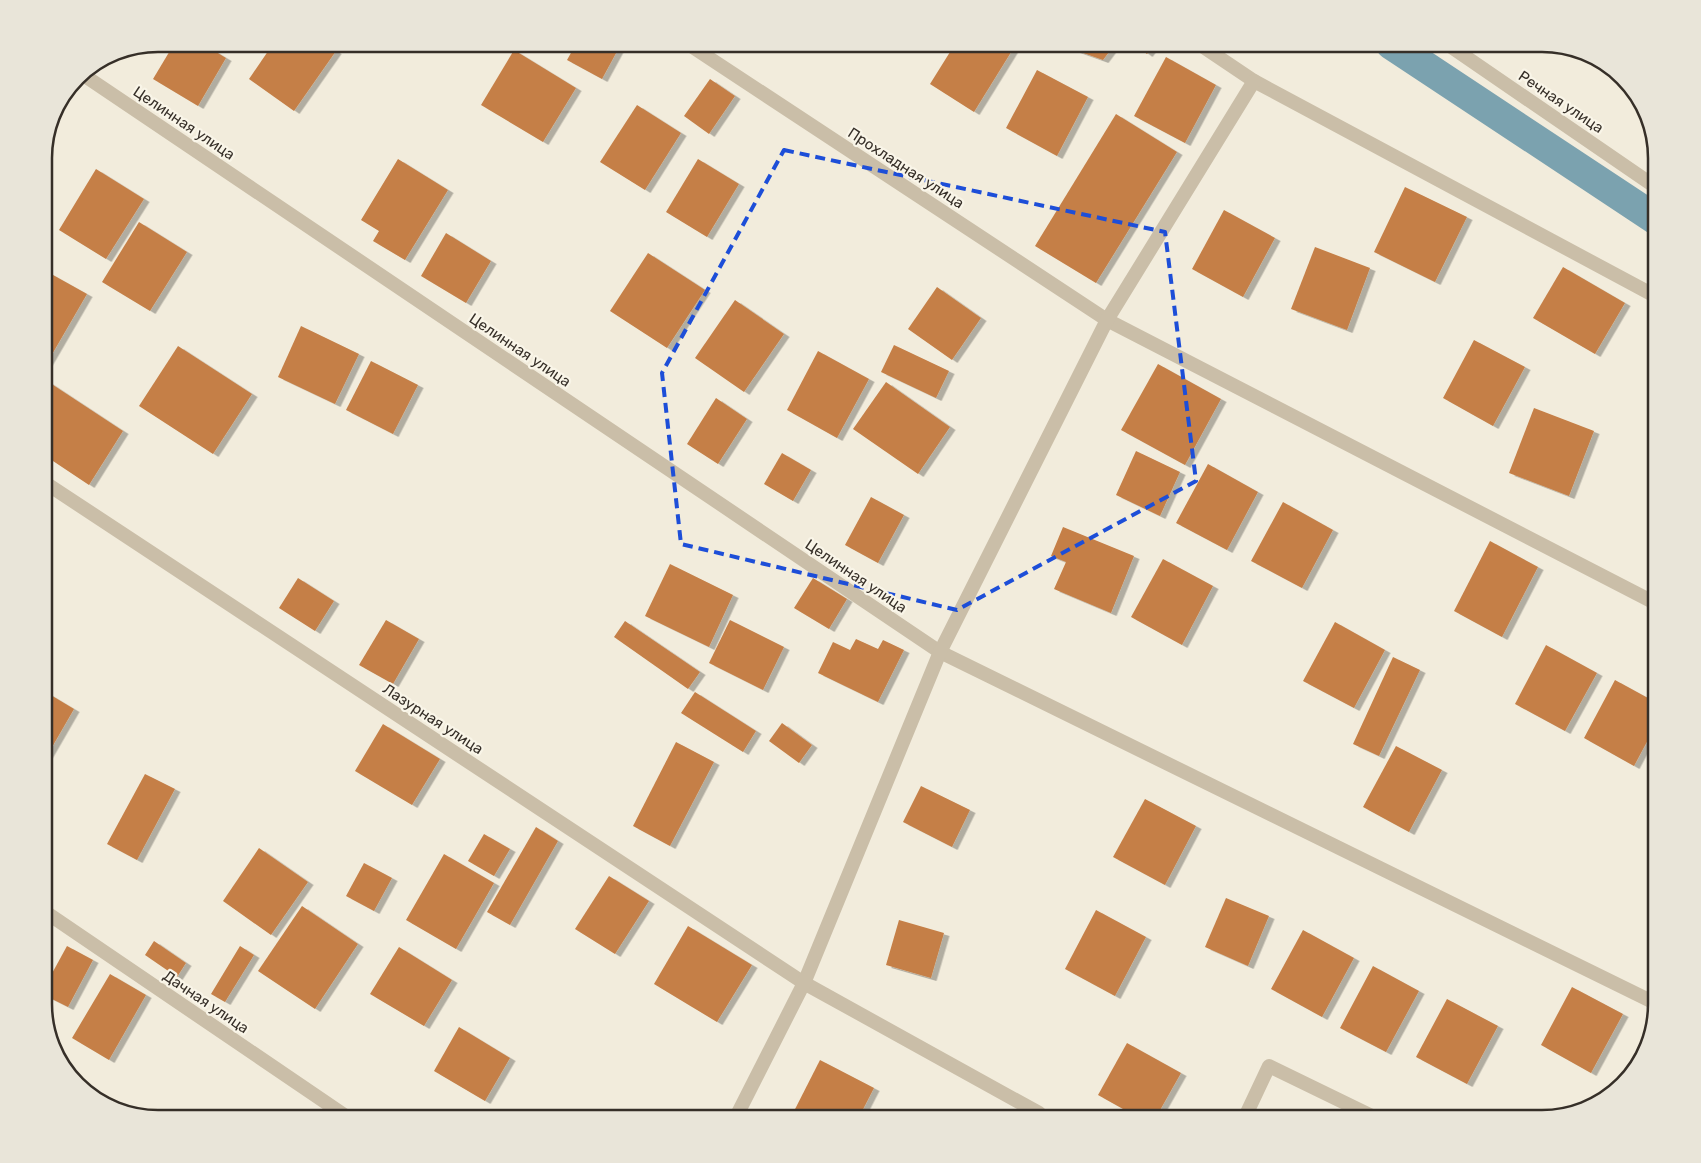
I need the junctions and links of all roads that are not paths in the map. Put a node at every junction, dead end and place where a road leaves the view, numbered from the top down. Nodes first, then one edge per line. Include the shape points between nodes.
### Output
1 (700, 52) edge
2 (1211, 52) edge
3 (1459, 52) edge
4 (89, 79) edge
5 (1254, 81) junction
6 (1648, 182) edge
7 (1648, 292) edge
8 (1106, 320) junction
9 (53, 488) edge
10 (1648, 599) edge
11 (940, 652) junction
12 (53, 917) edge
13 (804, 983) junction
14 (1648, 1000) edge
15 (337, 1110) edge
16 (740, 1110) edge
17 (1034, 1110) edge
18 (1248, 1110) edge
19 (1359, 1110) edge

1 - 8 street, Прохладная улица
2 - 5 street
3 - 6 street, Речная улица
4 - 11 street, Целинная улица
5 - 7 street
5 - 8 street
8 - 10 street, Прохладная улица
8 - 11 street
9 - 13 street, Лазурная улица
11 - 13 street
11 - 14 street, Целинная улица
12 - 15 street, Дачная улица
13 - 16 street
13 - 17 street, Лазурная улица
18 - 19 street via 1269,1066

